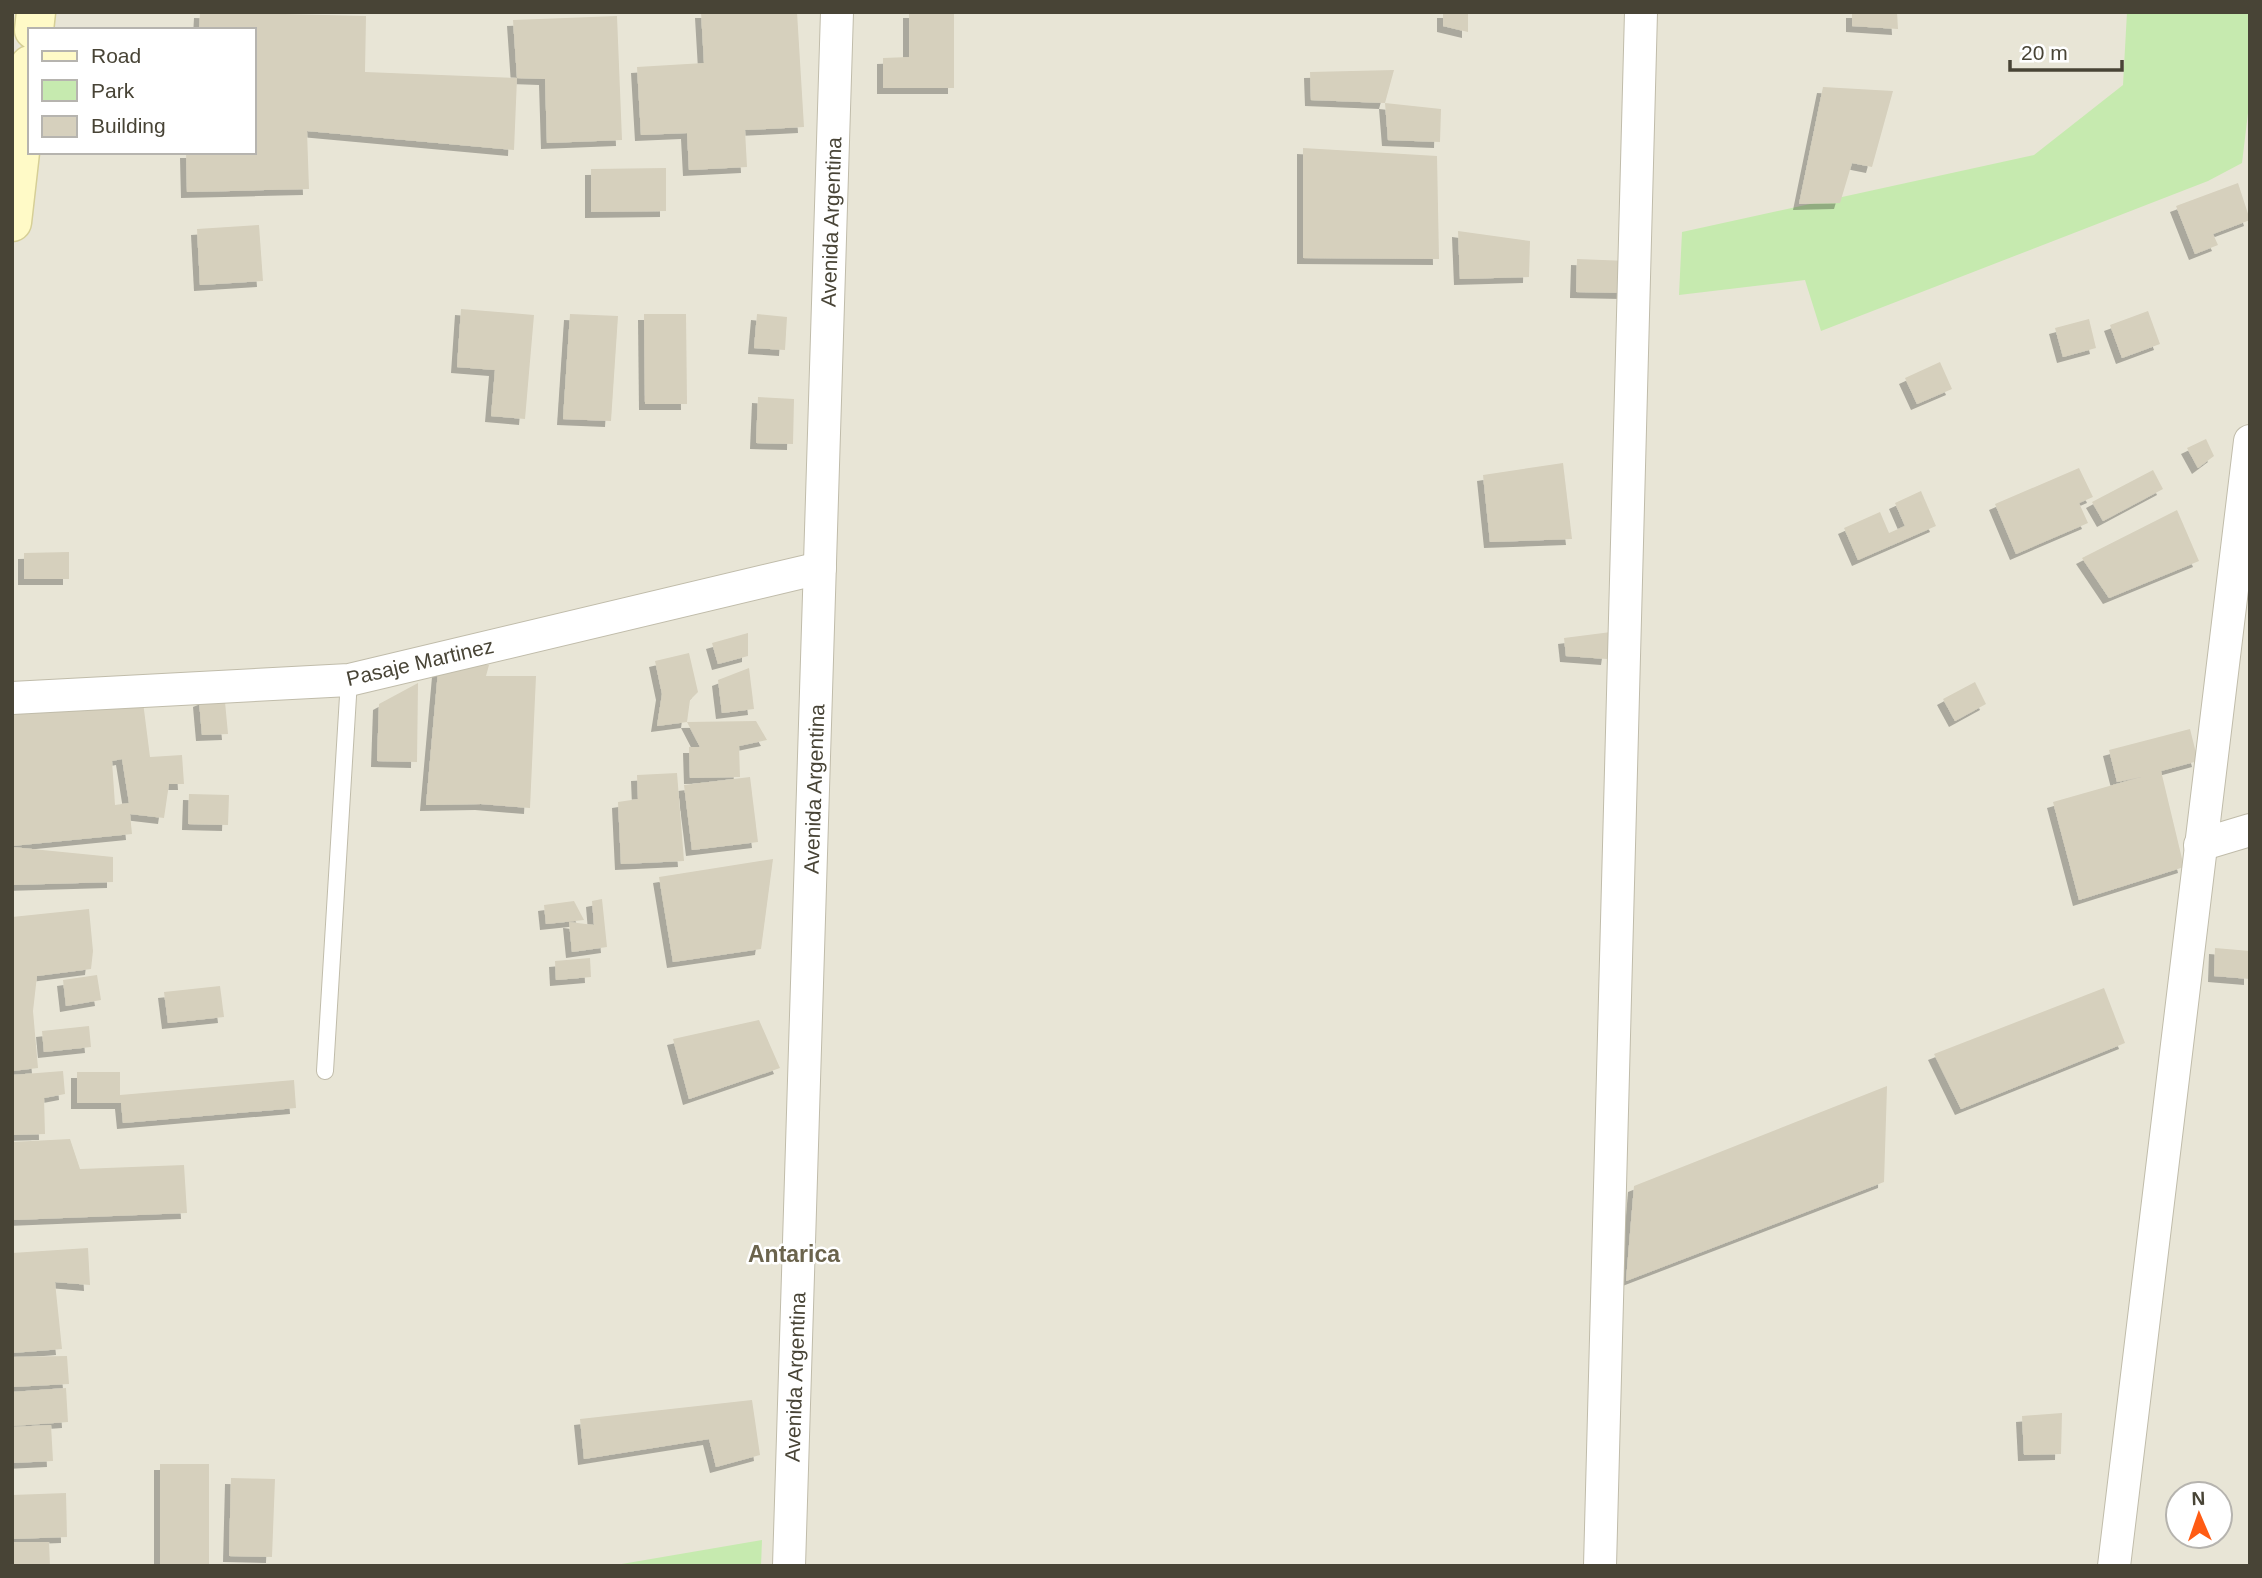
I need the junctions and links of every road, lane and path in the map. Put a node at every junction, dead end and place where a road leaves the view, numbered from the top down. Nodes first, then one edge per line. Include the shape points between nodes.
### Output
1 (837, 12) edge
2 (1641, 12) edge
3 (28, 82) edge
4 (12, 222) edge
5 (2250, 441) edge
6 (820, 568) junction
7 (348, 680) junction
8 (12, 698) edge
9 (2250, 830) edge
10 (2200, 845) junction
11 (325, 1071) dead end
12 (789, 1566) edge
13 (1600, 1566) edge
14 (2114, 1566) edge

1 - 6 street, Avenida Argentina
2 - 13 street
3 - 4 street
5 - 10 street
6 - 7 street, Pasaje Martinez
6 - 12 street, Avenida Argentina
7 - 8 street, Pasaje Martinez
7 - 11 lane
9 - 10 street
10 - 14 street

